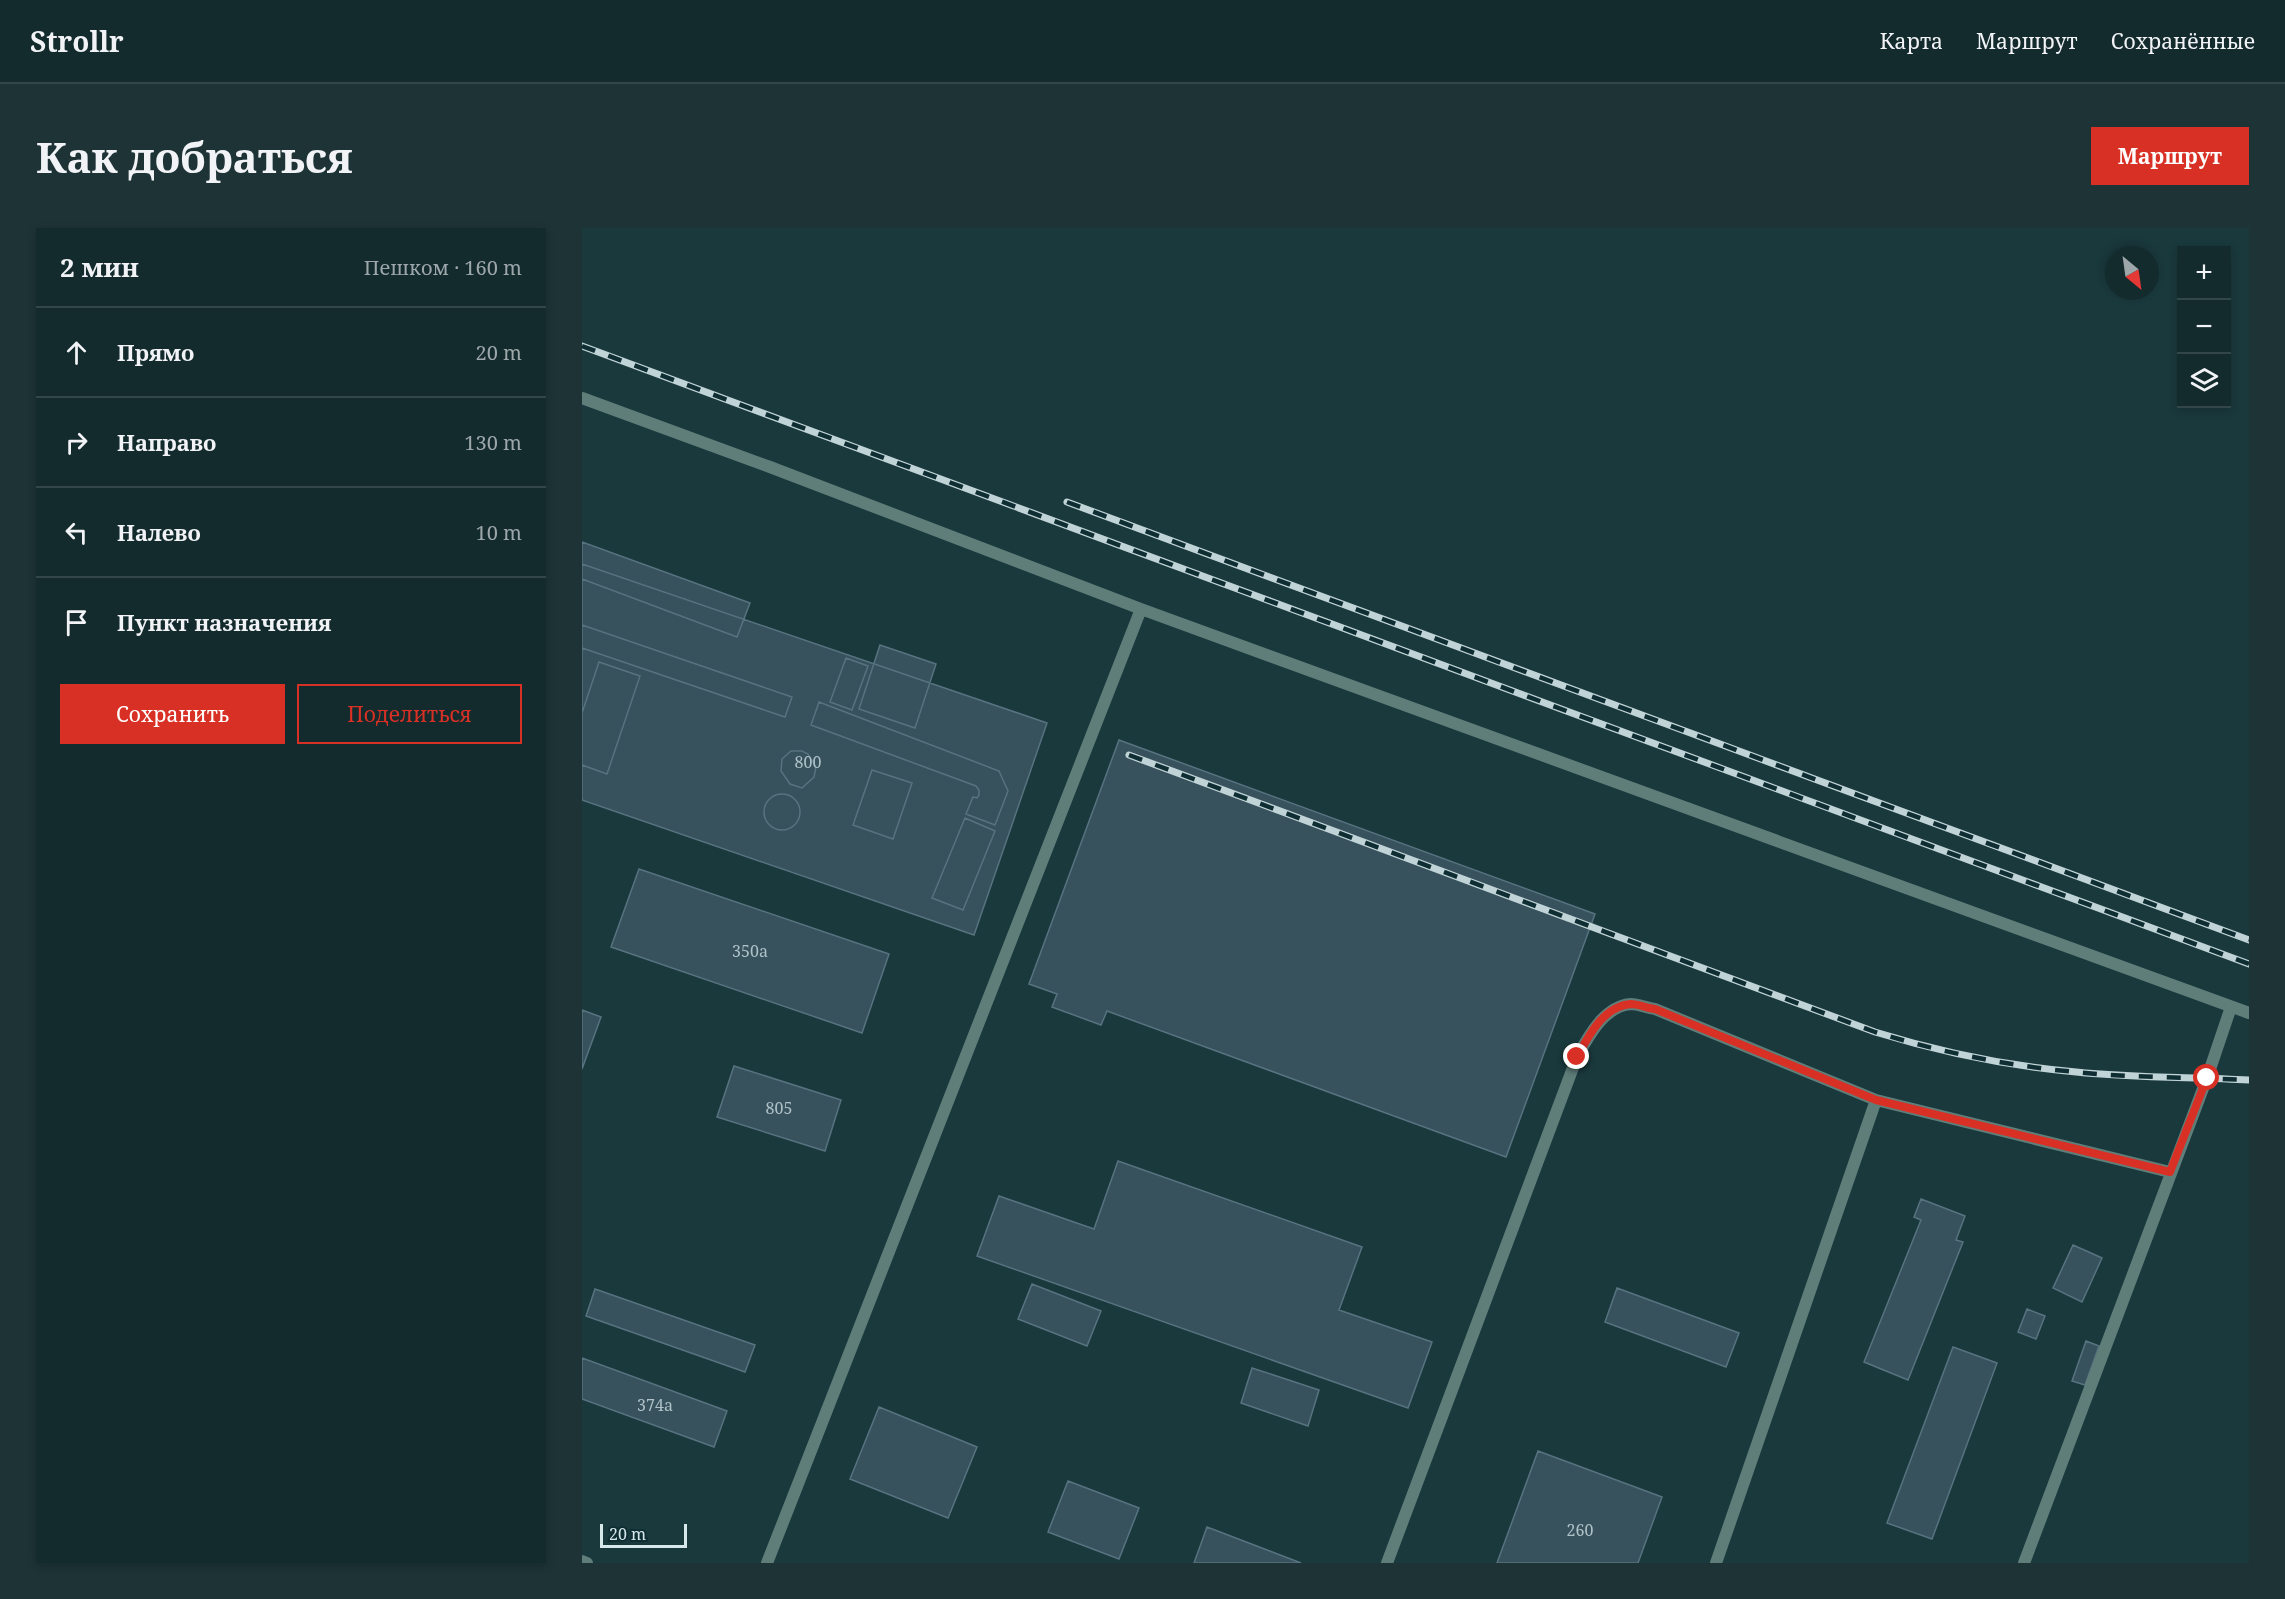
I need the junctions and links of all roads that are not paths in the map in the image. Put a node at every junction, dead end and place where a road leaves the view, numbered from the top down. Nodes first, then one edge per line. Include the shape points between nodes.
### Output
1 (582, 398) edge
2 (1141, 609) junction
3 (2231, 1007) junction
4 (2249, 1013) edge
5 (1876, 1100) junction
6 (2170, 1172) junction
7 (582, 1561) edge
8 (587, 1563) edge
9 (767, 1563) edge
10 (1386, 1563) edge
11 (1716, 1563) edge
12 (2024, 1563) edge

1 - 2 lane
2 - 3 lane
2 - 9 lane
3 - 4 lane
3 - 6 lane
5 - 6 lane
5 - 10 lane via 1655,1009 1630,1004 1611,1011 1591,1031 1577,1057
5 - 11 lane
6 - 12 lane
7 - 8 lane

